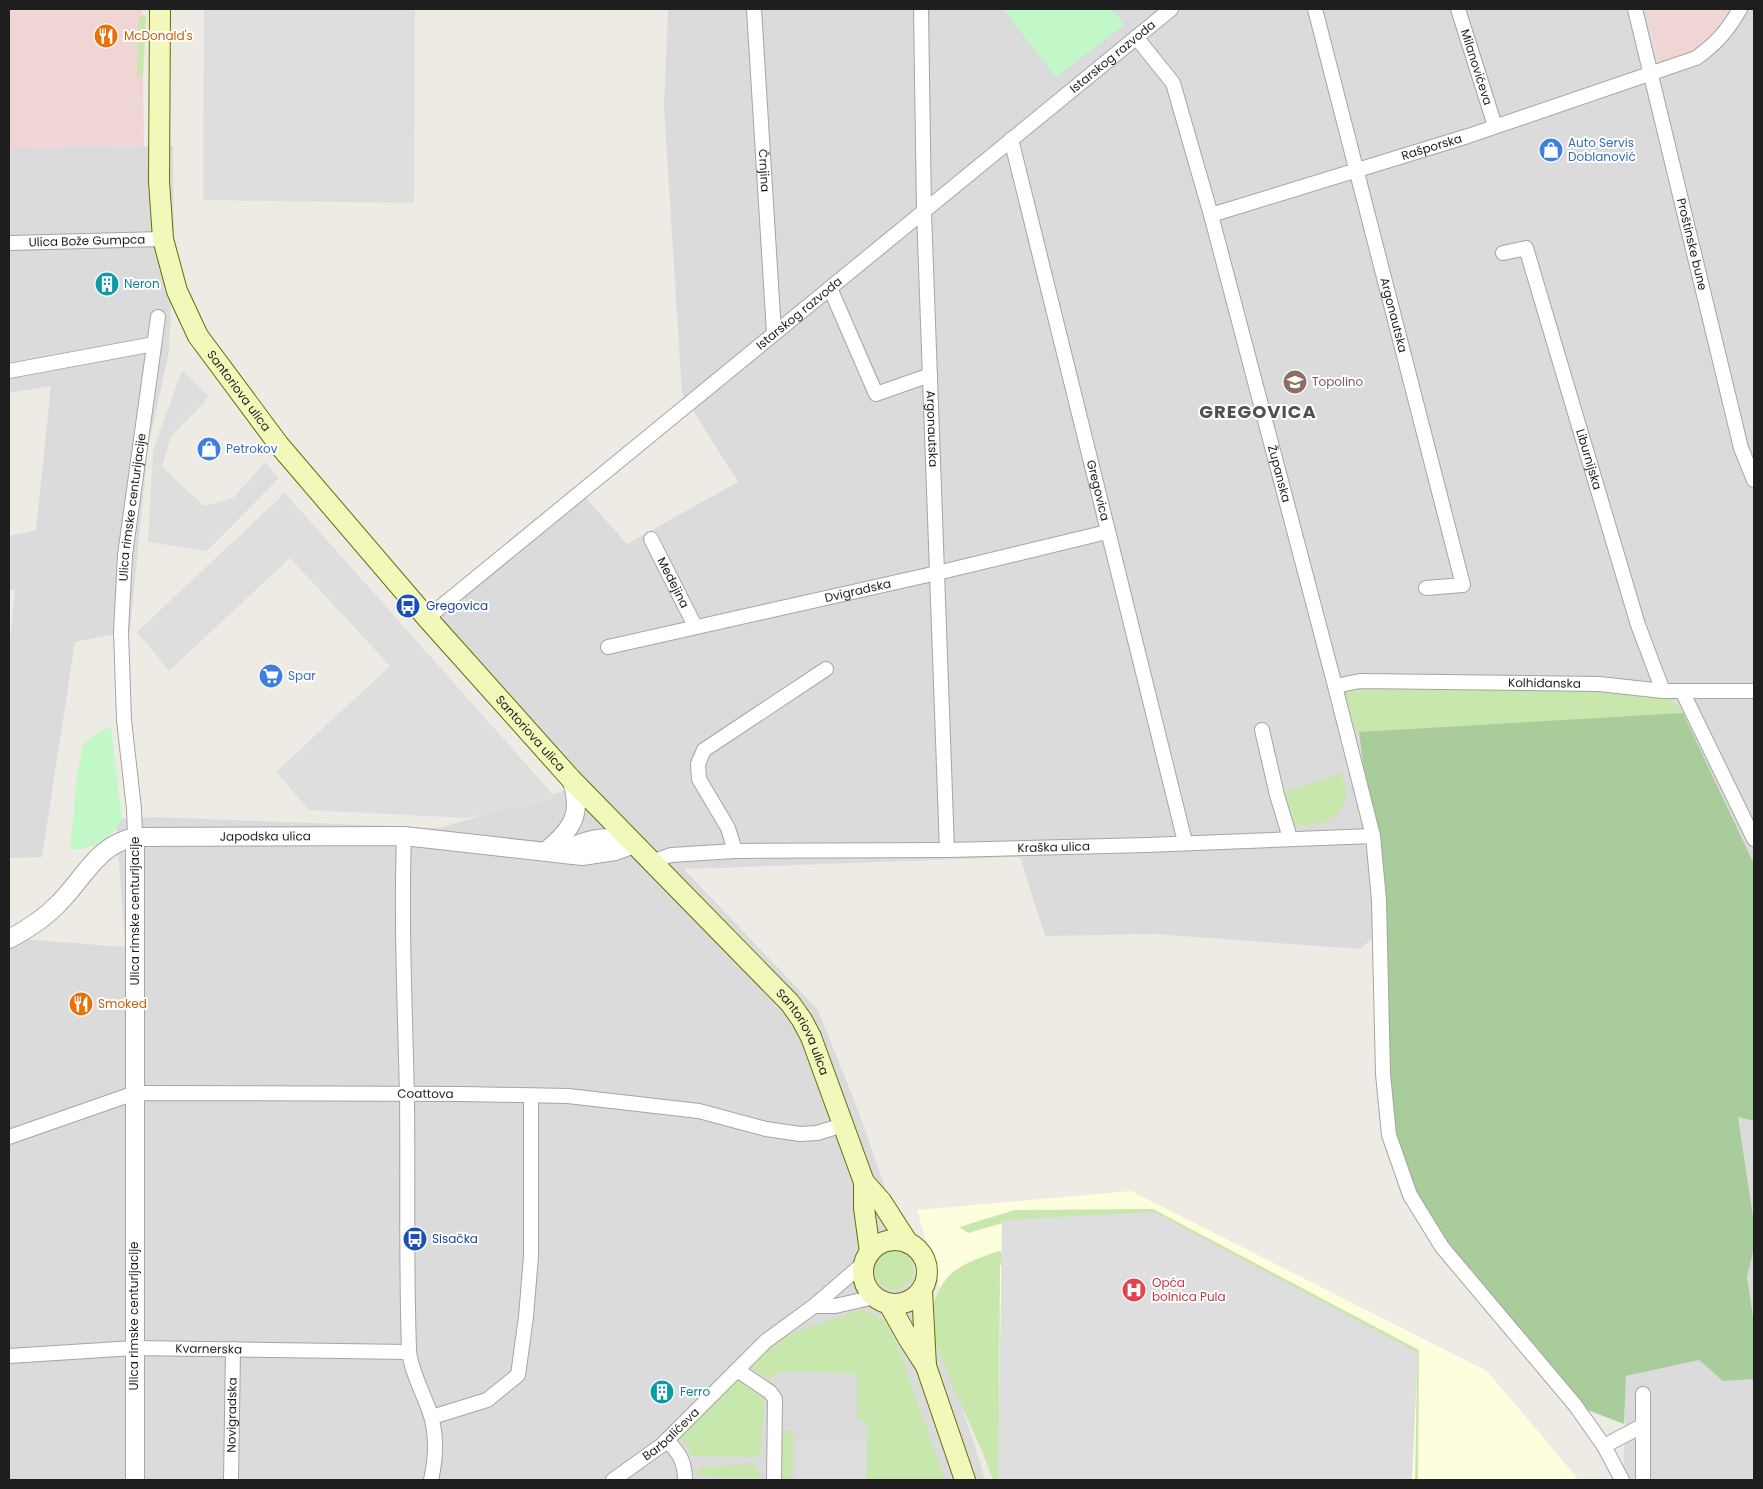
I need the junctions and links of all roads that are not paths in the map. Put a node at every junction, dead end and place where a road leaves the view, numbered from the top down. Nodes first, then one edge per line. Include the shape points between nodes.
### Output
1 (160, 9) edge
2 (754, 9) edge
3 (921, 9) edge
4 (1171, 9) edge
5 (1315, 9) edge
6 (1458, 9) edge
7 (1635, 9) edge
8 (1740, 9) edge
9 (1136, 37) junction
10 (1651, 73) junction
11 (1495, 126) junction
12 (1011, 139) junction
13 (1358, 171) junction
14 (924, 212) junction
15 (1211, 215) junction
16 (163, 239) junction
17 (9, 243) edge
18 (1503, 253) dead end
19 (830, 288) junction
20 (158, 317) dead end
21 (774, 333) junction
22 (154, 344) junction
23 (9, 371) edge
24 (930, 376) junction
25 (1754, 480) edge
26 (1108, 532) junction
27 (651, 539) dead end
28 (937, 573) junction
29 (1426, 588) dead end
30 (427, 618) junction
31 (696, 626) junction
32 (608, 647) dead end
33 (826, 669) dead end
34 (1335, 686) junction
35 (1662, 691) junction
36 (1682, 691) junction
37 (1754, 691) edge
38 (1262, 730) dead end
39 (571, 779) junction
40 (404, 836) junction
41 (1373, 836) junction
42 (136, 837) junction
43 (1290, 838) junction
44 (1754, 840) edge
45 (631, 841) junction
46 (1185, 842) junction
47 (947, 850) junction
48 (735, 851) junction
49 (553, 852) junction
50 (651, 862) junction
51 (9, 939) edge
52 (135, 1093) junction
53 (406, 1094) junction
54 (532, 1096) junction
55 (844, 1125) junction
56 (9, 1137) edge
57 (864, 1182) junction
58 (908, 1243) junction
59 (868, 1257) junction
60 (922, 1290) junction
61 (882, 1300) junction
62 (814, 1306) junction
63 (134, 1348) junction
64 (233, 1349) junction
65 (409, 1352) junction
66 (9, 1356) edge
67 (926, 1366) junction
68 (737, 1370) junction
69 (1643, 1394) dead end
70 (432, 1417) junction
71 (1642, 1426) junction
72 (667, 1440) junction
73 (1604, 1446) junction
74 (135, 1480) edge
75 (231, 1480) edge
76 (431, 1480) edge
77 (613, 1480) edge
78 (685, 1480) edge
79 (774, 1480) edge
80 (966, 1480) edge
81 (1622, 1480) edge
82 (1643, 1480) edge

1 - 16 main road via 159,181
2 - 21 street, Črnjina
3 - 14 street, Argonautska
4 - 9 street, Istarskog razvoda
5 - 13 street, Argonautska
6 - 11 street, Milanovićeva
7 - 10 street, Proštinske bune
8 - 10 street, Rašporska via 1715,44 1696,58
9 - 12 street, Istarskog razvoda
9 - 15 street, Županska via 1173,83
10 - 11 street, Rašporska
10 - 25 street, Proštinske bune via 1741,448
11 - 13 street, Rašporska
12 - 14 street, Istarskog razvoda
12 - 26 street, Gregovica
13 - 15 street, Rašporska
13 - 29 street, Argonautska via 1463,585
14 - 19 street, Istarskog razvoda
14 - 24 street, Argonautska
15 - 34 street, Županska
16 - 17 street, Ulica Bože Gumpca
16 - 30 main road, Santoriova ulica via 177,290 198,336 279,445
18 - 35 street, Liburnijska via 1526,248 1633,608
19 - 21 street, Istarskog razvoda
19 - 24 street via 876,394
20 - 22 street, Ulica rimske centurijacije
21 - 30 street, Istarskog razvoda
22 - 23 street
22 - 42 street, Ulica rimske centurijacije via 125,555 122,625 124,720
24 - 28 street, Argonautska
26 - 28 street, Dvigradska
26 - 46 street, Gregovica
27 - 31 street, Medejina
28 - 31 street, Dvigradska
28 - 47 street, Argonautska
30 - 39 main road, Santoriova ulica
31 - 32 street, Dvigradska
33 - 48 street via 704,750 698,764 699,779 728,828
34 - 35 street, Kolhiđanska via 1360,681 1599,684
34 - 41 street, Županska
35 - 36 street, Kolhiđanska
36 - 37 street, Kolhiđanska
36 - 44 street
38 - 43 street
39 - 45 main road, Santoriova ulica
39 - 49 street via 576,792 575,817
40 - 42 street, Japodska ulica
40 - 49 street, Japodska ulica
40 - 53 street
41 - 43 street, Kraška ulica
41 - 73 street, Županska via 1379,900 1383,1074 1389,1135 1410,1195 1442,1247 1575,1405
42 - 51 street, Japodska ulica via 110,846 58,904
42 - 52 street, Ulica rimske centurijacije
43 - 46 street, Kraška ulica
45 - 49 street via 607,837 591,839
45 - 50 main road, Santoriova ulica
46 - 47 street, Kraška ulica
47 - 48 street, Kraška ulica
48 - 50 street, Kraška ulica via 671,855
50 - 55 main road, Santoriova ulica via 790,1003 811,1037
52 - 53 street, Coattova
52 - 56 street, Coattova
52 - 63 street, Ulica rimske centurijacije
53 - 54 street, Coattova
53 - 65 street
54 - 55 street, Coattova via 568,1096 699,1112 800,1134
54 - 70 street via 530,1256 518,1375 487,1400
55 - 57 main road, Santoriova ulica
57 - 58 main road, Santoriova ulica via 881,1201
57 - 59 main road, Santoriova ulica
58 - 59 main road via 888,1241 878,1245
58 - 60 main road via 922,1254 926,1264 927,1275
59 - 61 main road via 863,1272 865,1281 868,1290
59 - 62 street, Barbalićeva
60 - 61 main road via 908,1302 898,1304
60 - 67 main road
61 - 62 street
61 - 67 main road
62 - 68 street, Barbalićeva via 766,1341
63 - 64 street, Kvarnerska
63 - 66 street, Kvarnerska
63 - 74 street, Ulica rimske centurijacije
64 - 65 street, Kvarnerska
64 - 75 street, Novigradska
65 - 70 street
67 - 80 main road
68 - 72 street, Barbalićeva
68 - 79 street via 776,1399
69 - 71 street
70 - 76 street via 435,1429
71 - 73 street
71 - 82 street
72 - 77 street, Barbalićeva
72 - 78 street via 679,1452
73 - 81 street, Županska

